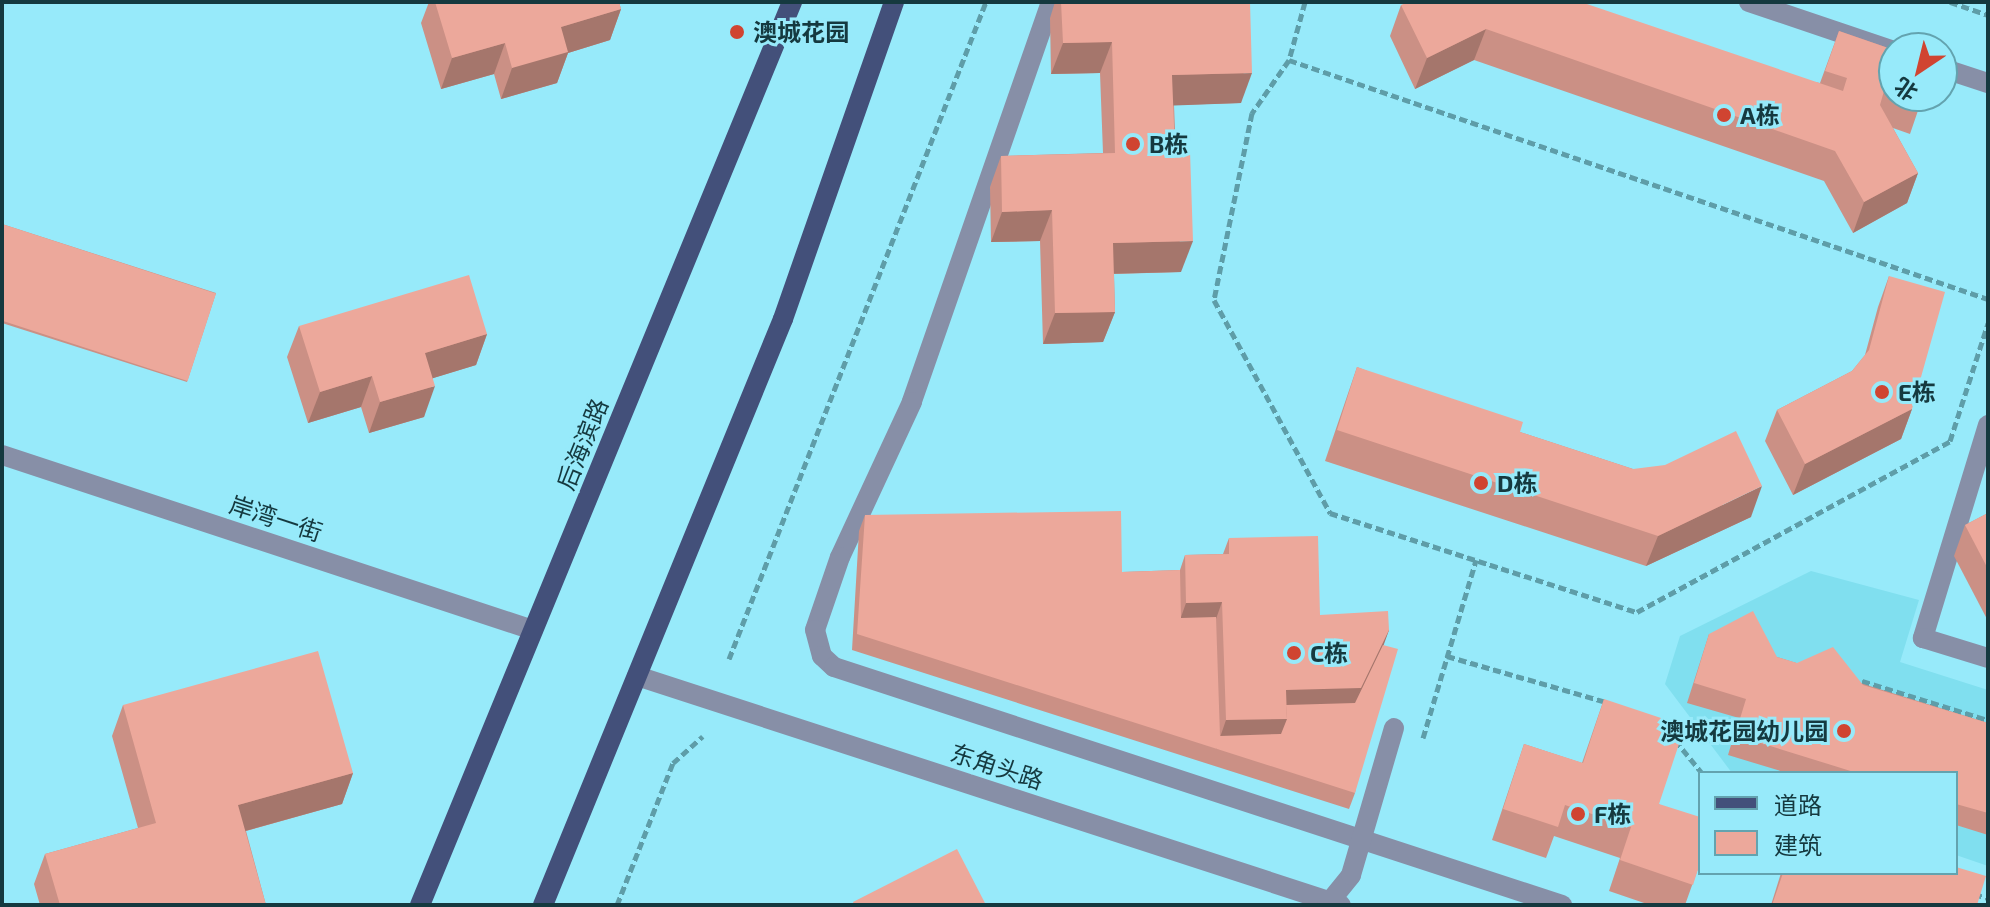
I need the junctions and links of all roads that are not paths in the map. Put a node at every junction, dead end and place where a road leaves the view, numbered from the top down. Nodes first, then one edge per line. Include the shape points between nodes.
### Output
1 (792, 2) edge
2 (1051, 2) edge
3 (1749, 2) edge
4 (892, 3) edge
5 (1878, 46) edge
6 (1958, 73) edge
7 (1988, 83) edge
8 (1988, 425) edge
9 (2, 455) edge
10 (533, 630) junction
11 (1988, 658) edge
12 (637, 676) junction
13 (1394, 728) dead end
14 (1361, 842) junction
15 (1332, 904) edge
16 (420, 905) edge
17 (543, 905) edge
18 (1562, 905) edge

1 - 10 main road, 后海滨路
2 - 14 street via 912,402 849,535 815,630 816,644 834,667
3 - 5 street
4 - 12 main road via 783,319
6 - 7 street
8 - 11 street via 1923,638
9 - 10 street, 岸湾一街
10 - 16 main road, 后海滨路
12 - 15 street, 东角头路
12 - 17 main road
13 - 14 street
14 - 15 street via 1351,875
14 - 18 street

